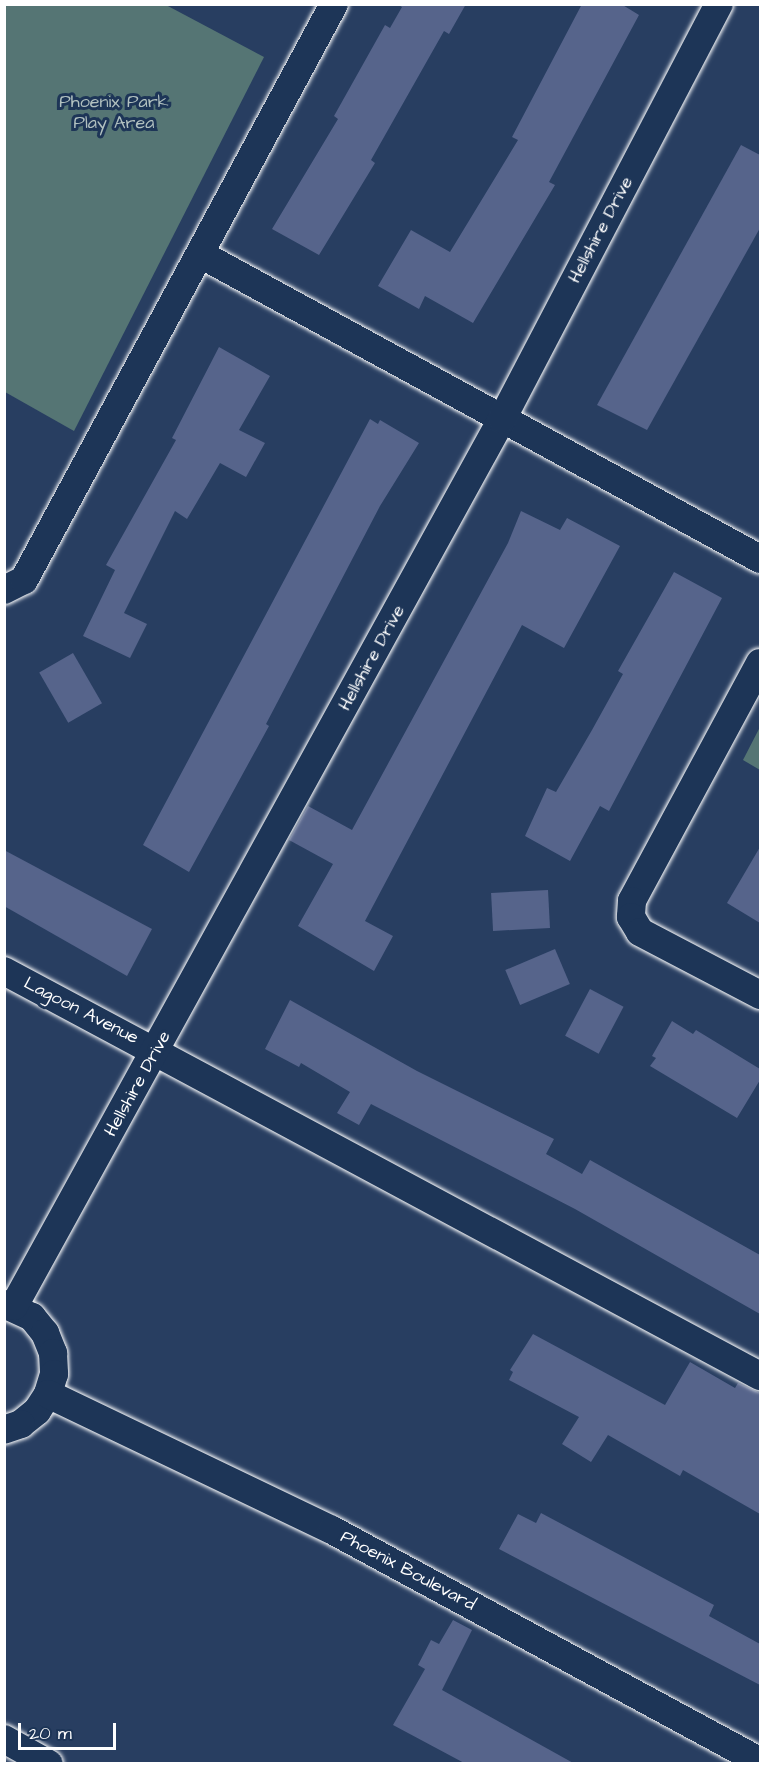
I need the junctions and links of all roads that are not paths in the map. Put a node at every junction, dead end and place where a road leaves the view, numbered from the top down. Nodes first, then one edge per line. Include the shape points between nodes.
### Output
1 (334, 4) edge
2 (719, 4) edge
3 (200, 254) junction
4 (502, 419) junction
5 (760, 559) edge
6 (4, 590) edge
7 (760, 663) edge
8 (4, 972) edge
9 (760, 995) edge
10 (157, 1051) junction
11 (9, 1305) edge
12 (760, 1376) edge
13 (48, 1394) junction
14 (4, 1430) edge
15 (4, 1739) edge
16 (760, 1761) edge
17 (49, 1764) edge

1 - 3 street
2 - 4 street, Hellshire Drive
3 - 4 street
3 - 6 street via 24,580
4 - 5 street
4 - 10 street, Hellshire Drive
7 - 9 street via 632,901 631,917 640,932
8 - 10 street, Lagoon Avenue
10 - 11 street, Hellshire Drive
10 - 12 street, Lagoon Avenue
11 - 13 street via 32,1317 45,1334 53,1353 54,1374
13 - 14 street via 21,1424
13 - 16 street, Phoenix Boulevard via 332,1530
15 - 17 street

